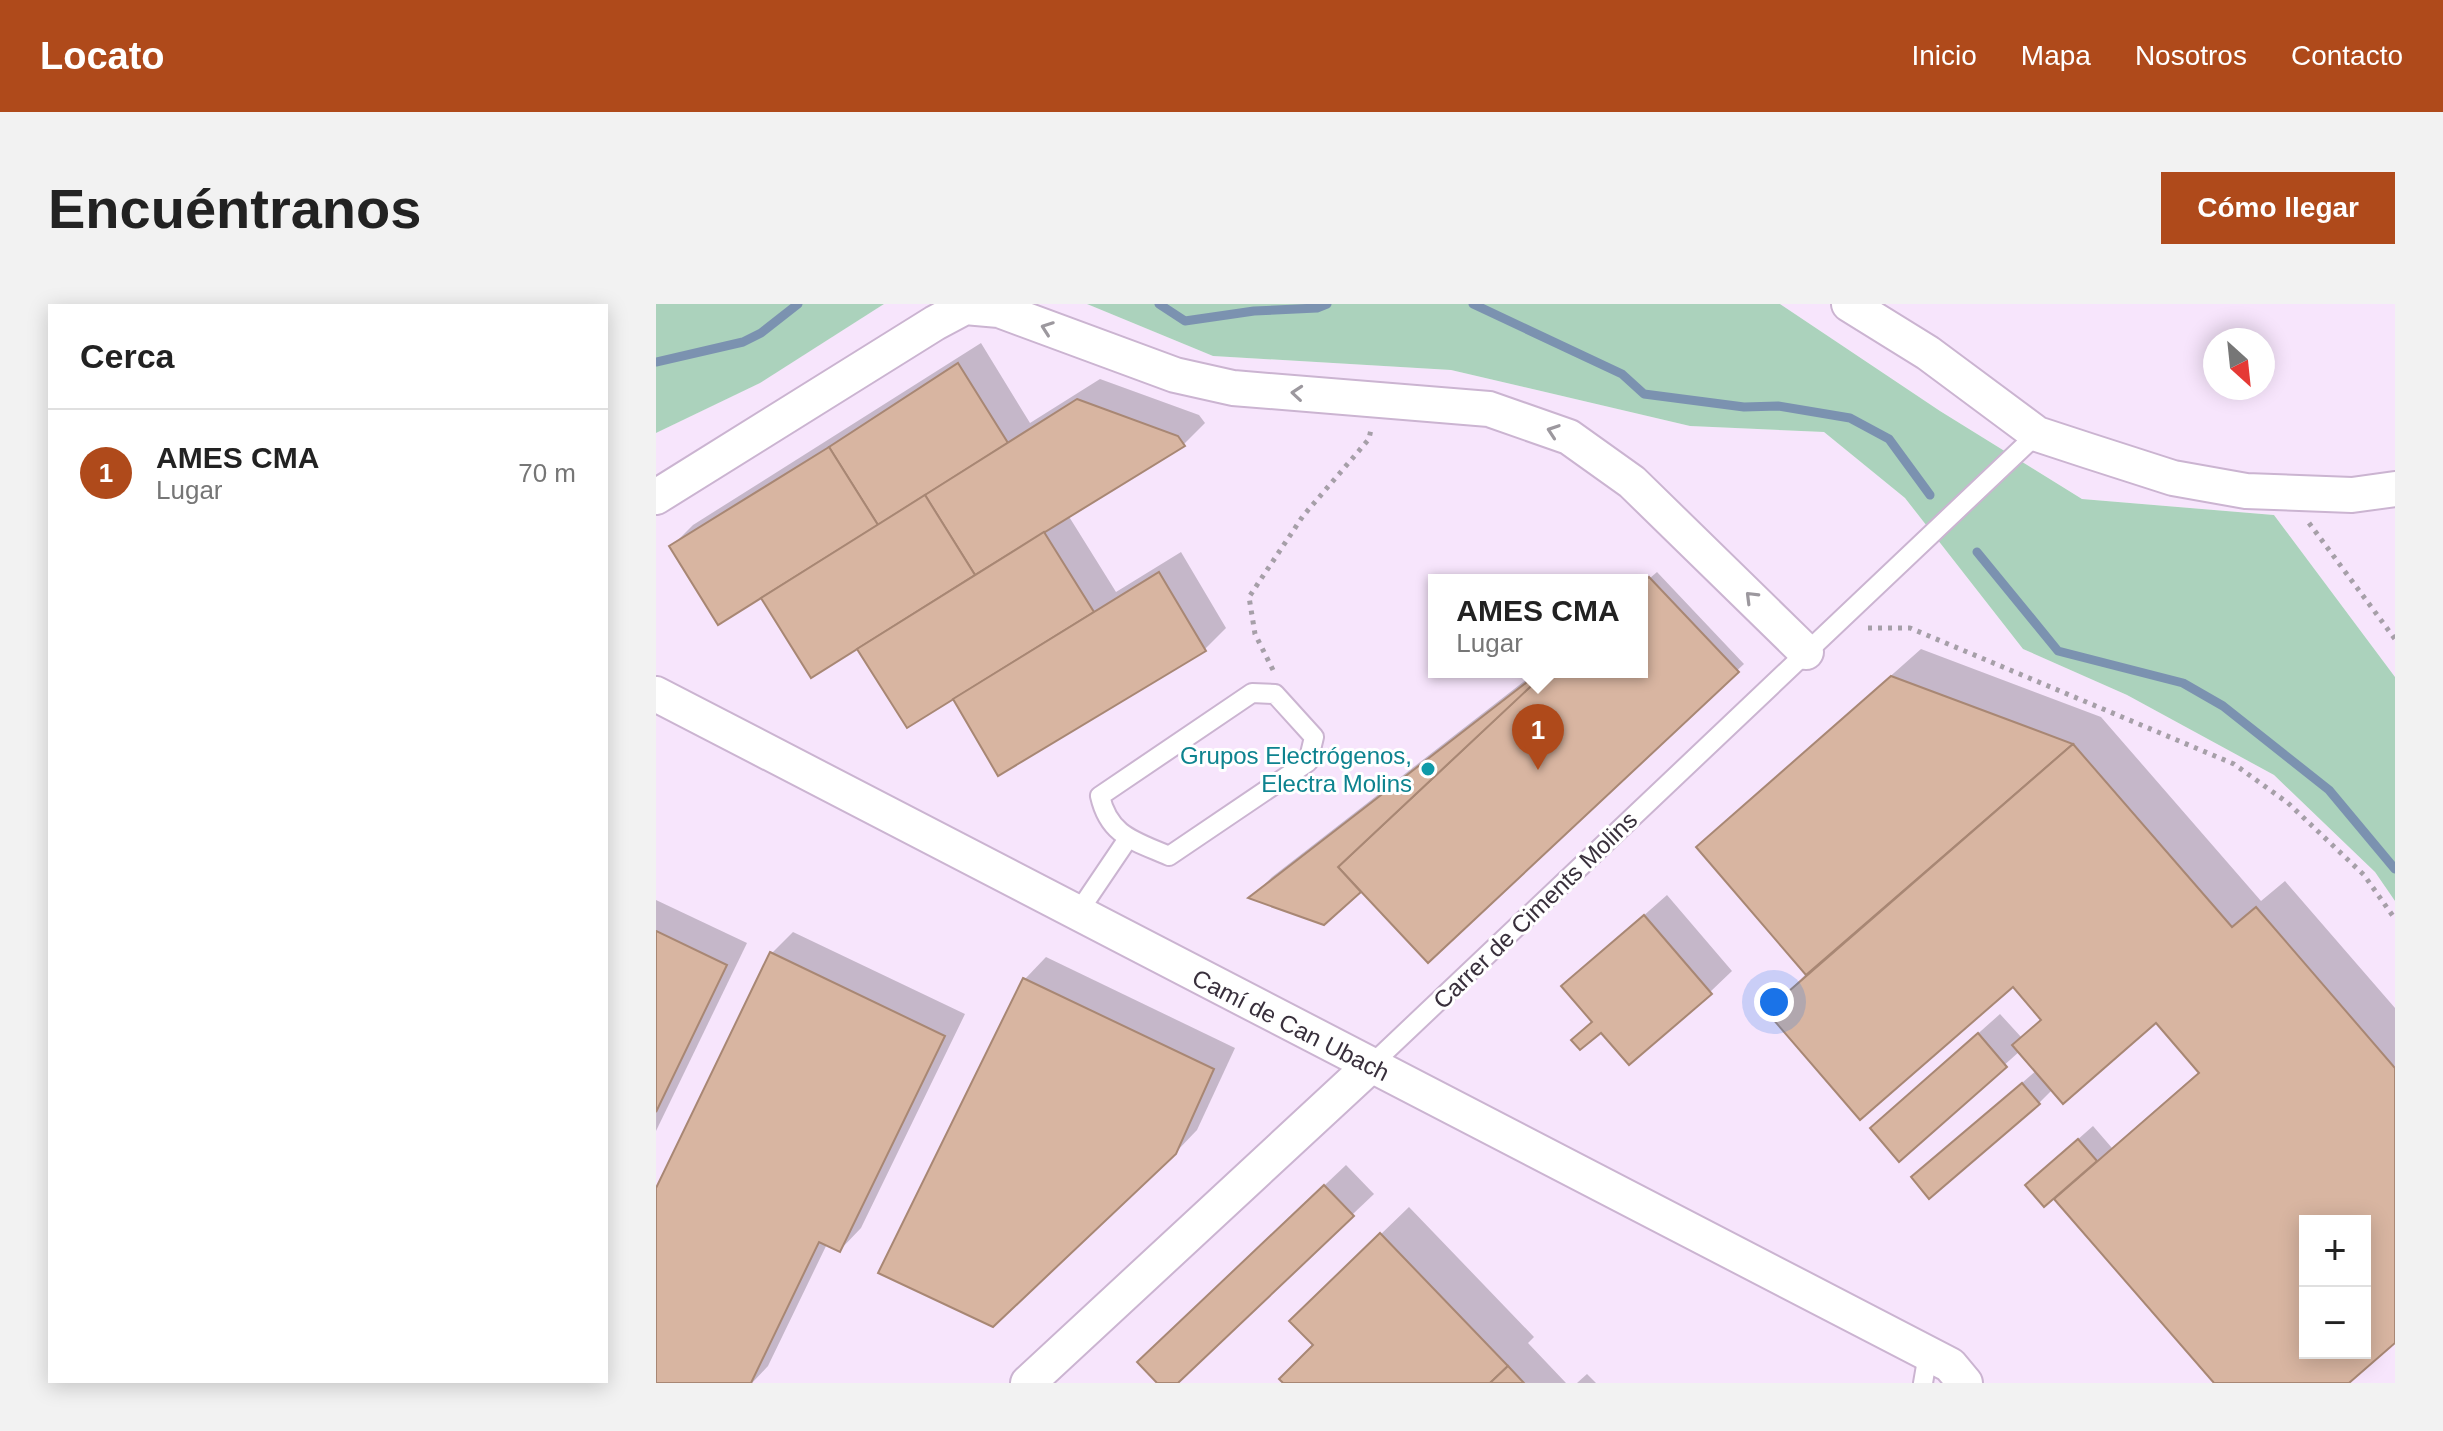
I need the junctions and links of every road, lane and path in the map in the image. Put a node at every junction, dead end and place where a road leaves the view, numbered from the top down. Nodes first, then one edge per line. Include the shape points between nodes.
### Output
1 (1849, 304) edge
2 (1377, 400) junction
3 (2037, 434) junction
4 (2395, 489) edge
5 (2286, 494) junction
6 (656, 497) edge
7 (1831, 629) junction
8 (2395, 639) edge
9 (1806, 652) junction
10 (656, 694) edge
11 (1275, 694) junction
12 (1127, 840) junction
13 (1077, 914) junction
14 (2395, 919) edge
15 (1370, 1066) junction
16 (1925, 1368) edge
17 (1028, 1383) edge
18 (1965, 1383) edge

1 - 3 street via 1928,353
2 -> 6 street via 1233,388 1175,375 999,310 965,307
9 -> 2 street via 1632,482 1569,437 1489,409
2 - 11 path via 1369,439 1303,516 1249,597 1255,634 1275,674
3 - 5 street via 2173,478
3 - 7 lane, Carrer de Ciments Molins
4 - 5 street via 2352,495
5 - 8 path
7 - 9 lane, Carrer de Ciments Molins
7 - 14 path via 1910,628 2234,764 2288,803 2364,875
9 - 15 lane, Carrer de Ciments Molins
10 - 13 street, Camí de Can Ubach
11 - 12 lane via 1252,693 1100,796 1104,813
11 - 12 lane via 1314,737 1308,762 1169,856
12 - 13 lane
13 - 15 street, Camí de Can Ubach
15 - 16 street, Camí de Can Ubach
15 - 17 street, Carrer de Ciments Molins
16 - 18 street, Camí de Can Ubach via 1950,1365

